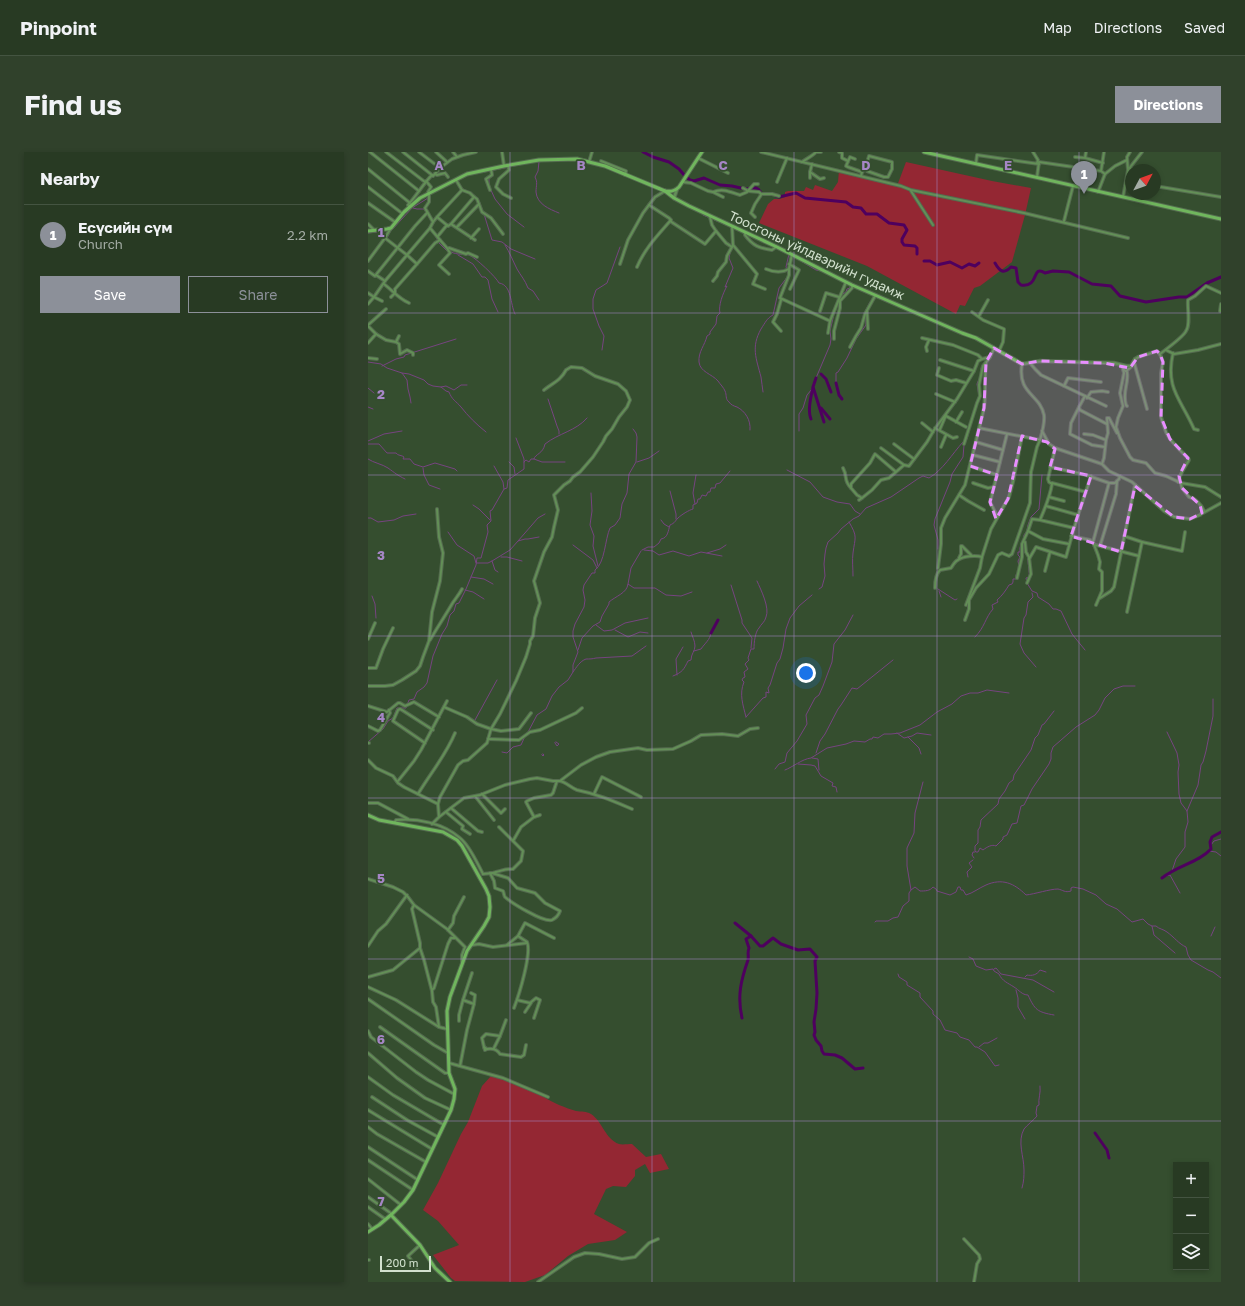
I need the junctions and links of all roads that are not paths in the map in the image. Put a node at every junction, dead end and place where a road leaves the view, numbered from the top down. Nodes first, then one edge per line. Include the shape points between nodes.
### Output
1 (370, 152) edge
2 (386, 152) edge
3 (403, 152) edge
4 (419, 152) edge
5 (436, 152) edge
6 (453, 152) edge
7 (476, 152) edge
8 (502, 152) edge
9 (592, 152) edge
10 (702, 152) edge
11 (760, 152) edge
12 (821, 152) edge
13 (839, 152) edge
14 (924, 152) edge
15 (1033, 152) edge
16 (1086, 152) edge
17 (1104, 152) edge
18 (1130, 152) edge
19 (1142, 152) edge
20 (978, 153) edge
21 (457, 156) junction
22 (1075, 157) dead end
23 (698, 158) junction
24 (787, 158) junction
25 (1084, 158) junction
26 (855, 159) dead end
27 (1127, 160) junction
28 (601, 161) dead end
29 (848, 161) junction
30 (447, 162) junction
31 (589, 162) junction
32 (802, 162) junction
33 (1103, 162) junction
34 (812, 164) junction
35 (975, 164) junction
36 (1038, 164) junction
37 (1128, 164) edge
38 (1133, 164) edge
39 (504, 166) junction
40 (508, 167) junction
41 (440, 168) junction
42 (368, 169) edge
43 (865, 169) junction
44 (491, 170) junction
45 (1101, 171) junction
46 (810, 172) junction
47 (862, 172) junction
48 (728, 173) dead end
49 (435, 174) junction
50 (1105, 174) junction
51 (432, 175) junction
52 (625, 175) junction
53 (861, 176) junction
54 (448, 177) dead end
55 (810, 178) dead end
56 (824, 178) dead end
57 (1036, 178) junction
58 (455, 179) junction
59 (684, 181) junction
60 (425, 182) junction
61 (777, 182) dead end
62 (1125, 183) edge
63 (758, 184) dead end
64 (1073, 186) junction
65 (1124, 186) joint
66 (368, 187) edge
67 (1161, 187) edge
68 (743, 188) dead end
69 (677, 189) junction
70 (749, 189) junction
71 (419, 190) junction
72 (462, 190) junction
73 (490, 190) dead end
74 (910, 190) junction
75 (665, 191) junction
76 (713, 192) junction
77 (1098, 192) junction
78 (428, 193) junction
79 (761, 194) junction
80 (473, 195) junction
81 (779, 196) dead end
82 (722, 197) dead end
83 (1123, 197) junction
84 (1221, 197) edge
85 (511, 198) dead end
86 (674, 198) junction
87 (368, 203) edge
88 (410, 203) junction
89 (479, 204) junction
90 (649, 205) junction
91 (410, 207) junction
92 (427, 213) junction
93 (403, 214) junction
94 (709, 216) junction
95 (437, 217) junction
96 (755, 217) dead end
97 (1221, 219) edge
98 (670, 221) junction
99 (433, 222) junction
100 (1064, 222) junction
101 (396, 223) junction
102 (368, 224) edge
103 (451, 224) junction
104 (447, 225) junction
105 (732, 225) junction
106 (933, 225) dead end
107 (457, 227) junction
108 (391, 228) junction
109 (430, 228) junction
110 (479, 229) dead end
111 (368, 231) edge
112 (375, 231) junction
113 (716, 231) junction
114 (745, 232) junction
115 (503, 234) dead end
116 (438, 237) junction
117 (385, 238) junction
118 (471, 238) junction
119 (1128, 238) dead end
120 (440, 240) junction
121 (475, 240) dead end
122 (733, 246) junction
123 (777, 247) junction
124 (398, 248) junction
125 (448, 248) junction
126 (792, 254) junction
127 (407, 256) junction
128 (477, 257) dead end
129 (368, 261) edge
130 (417, 264) junction
131 (620, 264) dead end
132 (790, 264) junction
133 (637, 267) dead end
134 (766, 269) dead end
135 (789, 269) junction
136 (368, 271) edge
137 (449, 274) dead end
138 (376, 275) junction
139 (713, 281) dead end
140 (846, 282) junction
141 (384, 283) junction
142 (852, 285) junction
143 (765, 289) dead end
144 (790, 289) dead end
145 (394, 291) junction
146 (368, 293) edge
147 (1221, 293) edge
148 (875, 295) junction
149 (374, 297) junction
150 (391, 297) dead end
151 (839, 297) junction
152 (781, 300) junction
153 (988, 300) dead end
154 (382, 301) dead end
155 (409, 303) dead end
156 (368, 304) edge
157 (1221, 304) edge
158 (386, 309) dead end
159 (867, 310) junction
160 (820, 311) dead end
161 (1221, 311) edge
162 (972, 312) dead end
163 (979, 316) junction
164 (830, 320) junction
165 (368, 326) edge
166 (868, 329) dead end
167 (781, 331) dead end
168 (828, 333) dead end
169 (376, 334) junction
170 (399, 336) dead end
171 (922, 338) dead end
172 (834, 339) dead end
173 (928, 340) junction
174 (396, 342) junction
175 (368, 344) edge
176 (1221, 344) edge
177 (850, 347) dead end
178 (994, 348) junction
179 (1166, 350) junction
180 (927, 351) dead end
181 (999, 351) junction
182 (1173, 353) junction
183 (1160, 354) junction
184 (413, 355) dead end
185 (990, 357) junction
186 (368, 358) edge
187 (377, 359) dead end
188 (982, 359) junction
189 (940, 360) dead end
190 (1135, 360) junction
191 (986, 362) junction
192 (1030, 363) junction
193 (1022, 364) junction
194 (1131, 366) junction
195 (939, 368) dead end
196 (1124, 369) junction
197 (974, 371) junction
198 (1101, 382) dead end
199 (966, 384) junction
200 (1064, 386) junction
201 (544, 390) dead end
202 (1108, 392) dead end
203 (936, 394) dead end
204 (1086, 397) junction
205 (955, 402) junction
206 (1106, 406) dead end
207 (1127, 406) dead end
208 (1079, 408) junction
209 (1147, 409) dead end
210 (948, 411) junction
211 (962, 412) dead end
212 (946, 416) junction
213 (956, 422) junction
214 (922, 423) dead end
215 (1107, 424) junction
216 (966, 427) dead end
217 (935, 428) junction
218 (979, 428) junction
219 (940, 429) dead end
220 (1198, 430) dead end
221 (1042, 431) junction
222 (933, 432) junction
223 (1118, 433) junction
224 (1007, 434) junction
225 (1084, 434) dead end
226 (946, 435) junction
227 (1022, 436) junction
228 (957, 437) dead end
229 (1040, 440) junction
230 (1106, 440) junction
231 (976, 442) junction
232 (894, 444) dead end
233 (964, 444) dead end
234 (941, 447) dead end
235 (1105, 447) junction
236 (881, 448) dead end
237 (1055, 448) junction
238 (1003, 450) junction
239 (973, 455) junction
240 (914, 459) junction
241 (1000, 462) junction
242 (1102, 464) junction
243 (904, 465) junction
244 (970, 466) junction
245 (1050, 467) junction
246 (843, 468) dead end
247 (896, 472) junction
248 (997, 475) junction
249 (1091, 476) junction
250 (1120, 476) junction
251 (1117, 481) junction
252 (1048, 482) junction
253 (1179, 482) junction
254 (973, 483) dead end
255 (1109, 483) junction
256 (1135, 485) junction
257 (851, 488) junction
258 (994, 488) junction
259 (1086, 492) junction
260 (959, 495) junction
261 (1049, 497) junction
262 (1221, 497) edge
263 (862, 498) junction
264 (859, 500) dead end
265 (1064, 501) dead end
266 (1221, 503) edge
267 (1046, 506) junction
268 (437, 509) dead end
269 (984, 510) dead end
270 (1202, 513) junction
271 (1078, 515) junction
272 (996, 519) junction
273 (1040, 520) junction
274 (1074, 528) junction
275 (1028, 532) junction
276 (1185, 532) dead end
277 (1071, 536) junction
278 (1124, 536) junction
279 (1025, 539) junction
280 (1142, 542) junction
281 (1093, 543) junction
282 (1069, 544) junction
283 (1100, 546) junction
284 (1050, 552) junction
285 (1121, 552) junction
286 (972, 556) junction
287 (1139, 556) junction
288 (982, 557) junction
289 (958, 559) junction
290 (1029, 559) junction
291 (938, 568) dead end
292 (1044, 571) dead end
293 (1017, 578) dead end
294 (1027, 583) dead end
295 (462, 588) dead end
296 (935, 588) dead end
297 (1100, 598) junction
298 (966, 605) dead end
299 (1096, 605) dead end
300 (1127, 612) dead end
301 (965, 620) dead end
302 (375, 623) dead end
303 (393, 628) dead end
304 (368, 639) edge
305 (429, 641) junction
306 (368, 668) edge
307 (368, 686) edge
308 (447, 701) dead end
309 (368, 706) edge
310 (444, 707) junction
311 (582, 708) dead end
312 (389, 710) junction
313 (531, 713) dead end
314 (439, 717) junction
315 (368, 726) edge
316 (758, 728) dead end
317 (491, 729) junction
318 (432, 730) junction
319 (455, 733) dead end
320 (488, 739) junction
321 (425, 743) junction
322 (368, 760) edge
323 (398, 781) junction
324 (558, 781) junction
325 (418, 794) junction
326 (482, 794) junction
327 (594, 794) junction
328 (475, 796) junction
329 (641, 797) dead end
330 (368, 803) edge
331 (438, 804) junction
332 (451, 808) junction
333 (506, 809) dead end
334 (632, 809) dead end
335 (446, 812) junction
336 (368, 814) edge
337 (540, 815) dead end
338 (439, 816) junction
339 (534, 817) junction
340 (408, 819) junction
341 (494, 820) dead end
342 (394, 823) junction
343 (432, 824) junction
344 (499, 827) dead end
345 (482, 832) dead end
346 (470, 834) dead end
347 (513, 841) junction
348 (491, 873) junction
349 (481, 875) junction
350 (368, 880) edge
351 (407, 895) junction
352 (464, 897) dead end
353 (414, 905) junction
354 (448, 930) junction
355 (518, 936) junction
356 (456, 938) junction
357 (554, 938) dead end
358 (528, 943) junction
359 (471, 945) junction
360 (507, 945) junction
361 (368, 946) edge
362 (420, 948) junction
363 (462, 964) junction
364 (472, 973) dead end
365 (368, 977) edge
366 (368, 987) edge
367 (432, 991) junction
368 (471, 992) dead end
369 (368, 999) edge
370 (464, 1000) junction
371 (517, 1000) junction
372 (532, 1002) junction
373 (474, 1004) junction
374 (514, 1008) dead end
375 (525, 1012) dead end
376 (534, 1018) dead end
377 (506, 1020) dead end
378 (459, 1021) dead end
379 (380, 1027) dead end
380 (439, 1027) junction
381 (447, 1029) junction
382 (368, 1031) edge
383 (500, 1036) junction
384 (526, 1045) dead end
385 (494, 1048) junction
386 (368, 1053) edge
387 (449, 1054) junction
388 (449, 1063) junction
389 (460, 1066) junction
390 (449, 1073) junction
391 (368, 1077) edge
392 (455, 1095) junction
393 (372, 1097) dead end
394 (548, 1097) dead end
395 (368, 1110) edge
396 (451, 1110) junction
397 (444, 1125) junction
398 (368, 1127) edge
399 (438, 1137) junction
400 (368, 1147) edge
401 (432, 1150) junction
402 (368, 1160) edge
403 (426, 1162) junction
404 (368, 1179) edge
405 (418, 1180) junction
406 (413, 1190) junction
407 (368, 1197) edge
408 (401, 1205) junction
409 (368, 1207) edge
410 (392, 1215) junction
411 (386, 1220) junction
412 (368, 1224) edge
413 (372, 1229) junction
414 (368, 1232) edge
415 (658, 1239) dead end
416 (964, 1239) dead end
417 (420, 1245) junction
418 (417, 1268) dead end
419 (450, 1282) edge
420 (538, 1282) edge
421 (974, 1282) edge

1 - 71 street
2 - 60 street
3 - 51 street
4 - 41 street
5 - 30 street
6 - 21 street
7 - 21 street
8 - 39 street
9 - 31 street
10 - 23 main road
11 - 24 street
12 - 32 street via 808,156
13 - 29 street via 842,153 842,158
14 - 35 main road
15 - 36 street
16 - 25 street
17 - 33 street
18 - 27 street
19 - 38 street
20 - 35 street
20 - 36 street
21 - 30 street
22 - 25 street
23 - 48 street
23 - 59 main road
24 - 32 street
24 - 61 street
25 - 33 street
26 - 29 street via 850,157
27 - 37 street
27 - 50 street
28 - 52 street via 626,171
29 - 47 street via 846,166
30 - 41 street
31 - 40 main road, Тоосгоны үйлдвэрийн гудамж via 562,158
31 - 52 main road, Тоосгоны үйлдвэрийн гудамж
32 - 34 street
33 - 45 street
34 - 46 street
34 - 53 street
35 - 57 main road
36 - 45 street via 1039,162
36 - 57 street
39 - 40 main road, Тоосгоны үйлдвэрийн гудамж
39 - 44 main road, Тоосгоны үйлдвэрийн гудамж
40 - 85 street via 509,170 498,179 496,187
41 - 49 street
42 - 88 street
43 - 43 street via 869,156 892,162 888,177
43 - 47 street
44 - 58 main road, Тоосгоны үйлдвэрийн гудамж via 466,174
44 - 73 street via 492,175 486,179
45 - 50 street
46 - 55 street
46 - 56 street via 820,179
47 - 53 street
49 - 51 street
49 - 54 street via 445,173
50 - 77 street
51 - 60 street
52 - 75 main road, Тоосгоны үйлдвэрийн гудамж
53 - 74 street
57 - 64 main road
58 - 72 street
58 - 78 main road, Тоосгоны үйлдвэрийн гудамж
59 - 69 main road
59 - 76 street
60 - 71 street
60 - 78 street via 431,187
62 - 65 street
63 - 70 street
64 - 77 main road
64 - 100 street
65 - 83 street
66 - 93 street
67 - 84 street
68 - 70 street
69 - 75 main road
69 - 86 street
70 - 76 street via 740,195 722,190
70 - 79 street
71 - 88 street
72 - 80 street
72 - 95 street
74 - 100 street
74 - 106 street
75 - 86 main road, Тоосгоны үйлдвэрийн гудамж
75 - 90 street via 655,197
76 - 82 street
77 - 83 main road
78 - 91 main road, Тоосгоны үйлдвэрийн гудамж
78 - 92 street via 429,202 425,208
79 - 81 street
79 - 96 street via 751,210
80 - 89 street
80 - 103 street via 474,197
83 - 97 main road
86 - 94 main road, Тоосгоны үйлдвэрийн гудамж
87 - 101 street
88 - 91 street
89 - 107 street
89 - 115 street
90 - 98 street via 670,218
90 - 131 street via 628,240
91 - 93 main road, Тоосгоны үйлдвэрийн гудамж
92 - 99 street
92 - 124 street
93 - 101 main road, Тоосгоны үйлдвэрийн гудамж
94 - 105 main road, Тоосгоны үйлдвэрийн гудамж
94 - 113 street
95 - 99 street
95 - 104 street
98 - 113 street via 706,244
98 - 133 street via 640,258
99 - 109 street
100 - 119 street
101 - 108 main road, Тоосгоны үйлдвэрийн гудамж
102 - 112 street
103 - 104 street
103 - 107 street
104 - 116 street
105 - 114 main road, Тоосгоны үйлдвэрийн гудамж
105 - 122 street
107 - 118 street
108 - 112 main road
108 - 117 street
109 - 116 street
109 - 127 street
110 - 118 street
111 - 112 main road
113 - 122 street via 726,243
114 - 123 main road, Тоосгоны үйлдвэрийн гудамж
114 - 123 street via 745,236 753,245 772,250
116 - 120 street
117 - 124 street
117 - 129 street
118 - 121 street
120 - 125 street
120 - 130 street
122 - 139 street
122 - 143 street via 757,274 753,284
123 - 126 main road, Тоосгоны үйлдвэрийн гудамж
124 - 127 street
124 - 138 street
125 - 128 street
125 - 137 street via 450,253 439,265
126 - 132 street
126 - 140 main road, Тоосгоны үйлдвэрийн гудамж
127 - 130 street
127 - 141 street
130 - 145 street
132 - 135 street
132 - 144 street via 799,270
134 - 135 street
135 - 152 street
136 - 138 street
138 - 141 street
140 - 142 main road, Тоосгоны үйлдвэрийн гудамж
140 - 151 street
141 - 145 street
141 - 149 street
142 - 148 main road, Тоосгоны үйлдвэрийн гудамж
142 - 172 street via 840,301
145 - 150 street
145 - 155 street
146 - 149 street
147 - 179 street via 1206,286 1188,300 1186,332
148 - 159 street
148 - 178 main road, Тоосгоны үйлдвэрийн гудамж
149 - 154 street
149 - 156 street
151 - 160 street via 826,293
151 - 164 street
152 - 164 street
152 - 167 street via 773,322
153 - 163 street
157 - 161 street
158 - 165 street
159 - 166 street
159 - 177 street via 862,328
162 - 163 street
163 - 181 street via 1004,330
164 - 168 street
165 - 169 street
169 - 174 street
169 - 175 street
170 - 174 street
171 - 173 street
173 - 180 street
173 - 188 street via 953,345
174 - 184 street via 399,344 400,354 407,350
176 - 182 street
178 - 181 main road, Тоосгоны үйлдвэрийн гудамж
178 - 185 street
179 - 182 street
179 - 183 street
181 - 193 main road, Тоосгоны үйлдвэрийн гудамж
182 - 220 street via 1172,384 1194,429
183 - 190 street via 1156,351
183 - 253 street via 1163,362 1161,417 1166,432 1189,460 1179,476
185 - 188 street
185 - 191 street
186 - 187 street
188 - 197 street via 978,361
189 - 197 street
190 - 194 street
190 - 209 street
191 - 218 street via 986,396
191 - 233 street via 979,386 980,396
192 - 193 street
192 - 196 street via 1104,363
192 - 200 street via 1041,374
193 - 221 street via 1021,377 1024,386 1044,415
194 - 196 street
194 - 196 street
195 - 199 street via 937,375
196 - 207 street via 1128,377 1124,395
196 - 223 street via 1120,393 1123,406 1116,424
197 - 199 street
198 - 200 street via 1068,378
199 - 205 street
200 - 204 street
201 - 317 street via 558,381 570,367 577,367 618,384 626,391 630,400 596,453 580,472 554,495 558,510 552,537 534,581 540,603 532,636 516,681
202 - 204 street via 1094,391
203 - 205 street
204 - 206 street
204 - 208 street
205 - 210 street
208 - 215 street
208 - 235 street via 1071,423 1070,434 1092,445
210 - 212 street
210 - 217 street
211 - 213 street
212 - 213 street
212 - 219 street
213 - 216 street
214 - 222 street
215 - 223 street via 1108,418
215 - 230 street
217 - 222 street
217 - 226 street
218 - 224 street
218 - 231 street
221 - 229 street
221 - 237 street via 1049,444
222 - 240 street
223 - 253 street via 1133,460 1146,463 1155,473
224 - 227 street
224 - 238 street
225 - 230 street
226 - 228 street
226 - 234 street
227 - 229 street
227 - 272 street via 1009,497
229 - 301 street via 1031,472 1030,503 1012,554 998,555 969,600
230 - 235 street
231 - 238 street
231 - 239 street
232 - 240 street
235 - 242 street
236 - 243 street
237 - 242 street
237 - 245 street
238 - 241 street
239 - 241 street
239 - 244 street
240 - 243 street via 909,466
241 - 248 street
242 - 250 street
243 - 247 street
244 - 248 street
244 - 260 street
245 - 249 street
245 - 252 street
246 - 257 street via 845,480
247 - 257 street via 875,454
247 - 263 street via 881,480
248 - 258 street
249 - 255 street
249 - 259 street
250 - 251 street
250 - 256 street
251 - 255 street
251 - 283 street via 1116,494
252 - 259 street
252 - 261 street via 1052,484
253 - 262 street via 1205,487
253 - 270 street via 1189,497 1203,508
254 - 258 street
255 - 281 street
256 - 270 street via 1174,517 1190,519
256 - 278 street
257 - 263 street
258 - 272 street via 990,502
259 - 271 street
260 - 269 street
260 - 291 street via 941,528
261 - 265 street
261 - 267 street
263 - 264 street
266 - 270 street
267 - 271 street
267 - 273 street
268 - 305 street via 443,554
271 - 274 street
272 - 288 street
273 - 274 street
273 - 275 street via 1032,519
274 - 277 street
275 - 279 street
275 - 282 street via 1044,539
276 - 280 street via 1182,551
277 - 281 street
277 - 282 street
278 - 280 street
278 - 285 street
279 - 290 street
279 - 293 street
280 - 287 street
281 - 283 street
281 - 297 street via 1102,572
282 - 284 street via 1066,557
283 - 285 street
284 - 290 street via 1036,547
284 - 292 street
285 - 287 street
285 - 297 street via 1114,587
286 - 288 street
286 - 289 street
286 - 289 street via 962,546
287 - 300 street
288 - 298 street
289 - 296 street via 951,568 942,568 938,571
290 - 294 street via 1031,574
295 - 305 street
297 - 299 street
302 - 304 street
303 - 306 street via 376,668
305 - 307 street via 420,666 411,675 393,685
308 - 310 street
309 - 312 street via 387,712
310 - 314 street
310 - 317 street
311 - 320 street via 540,730 530,732 519,740
312 - 314 street via 400,702 405,706 414,702
312 - 315 street via 390,713 380,730
313 - 317 street via 518,729
314 - 318 street
316 - 324 street via 750,729 738,736 701,735 673,749 638,748 610,752 581,765
317 - 320 street
318 - 321 street
318 - 321 street via 402,710 398,710 393,721
319 - 325 street
320 - 331 street via 468,760 463,760 458,765
321 - 323 street
322 - 323 street
323 - 325 street
324 - 326 street via 530,779 505,784
324 - 327 street via 576,790
324 - 339 street via 552,794 526,802
325 - 331 street
326 - 328 street
326 - 333 street via 499,812 502,813
327 - 329 street via 602,777
327 - 334 street
328 - 332 street via 464,798
328 - 341 street
330 - 340 street via 378,803
331 - 338 street
332 - 335 street
332 - 345 street
335 - 338 street
335 - 346 street
336 - 342 main road via 379,820
337 - 339 street
338 - 343 street
339 - 347 street via 521,827
340 - 342 street via 396,820
340 - 343 street
342 - 349 main road via 444,832 457,840
343 - 349 street via 460,838 476,859
344 - 347 street
347 - 348 street via 523,851 520,863 513,869
348 - 348 street via 508,878 517,888 535,893 545,903 560,911 559,913 555,919 548,920 513,904 503,891 495,888
348 - 349 street
349 - 359 main road via 489,896 490,913
350 - 351 street via 393,887
351 - 353 street
351 - 361 street
352 - 354 street
353 - 354 street
353 - 362 street via 412,909
354 - 356 street
355 - 357 street via 525,923
355 - 358 street
355 - 360 street
356 - 363 street via 465,947
356 - 367 street via 452,938 448,944
358 - 360 street
358 - 371 street via 528,958
359 - 360 street
359 - 363 main road
362 - 365 street via 393,970
362 - 367 street
363 - 381 main road via 447,1011
364 - 370 street
366 - 380 street via 396,1000
367 - 380 street
368 - 373 street via 475,995
369 - 387 street
370 - 373 street
370 - 378 street via 460,1008
371 - 372 street
371 - 374 street
372 - 375 street
372 - 376 street via 536,998 540,1000
373 - 389 street
377 - 383 street
379 - 390 street via 446,1074
380 - 381 street
381 - 387 main road
382 - 392 street via 371,1037 407,1066
383 - 385 street
383 - 385 street via 486,1034 482,1038 485,1050
384 - 385 street via 522,1057 500,1054
386 - 396 street via 397,1078
387 - 388 main road
388 - 389 street
388 - 390 main road
389 - 394 street via 503,1078
390 - 392 main road
391 - 397 street
392 - 396 main road
393 - 399 street
395 - 401 street
396 - 397 main road
397 - 399 main road
398 - 403 street
399 - 401 main road
400 - 405 street
401 - 403 main road
402 - 406 street
403 - 405 main road
404 - 408 street
405 - 406 main road
406 - 408 main road
407 - 410 street
408 - 410 main road
409 - 411 street
410 - 411 main road
410 - 417 main road
411 - 413 main road
412 - 413 street
413 - 414 main road
415 - 420 street via 649,1243 635,1257 622,1259 585,1253 574,1257
416 - 421 street via 980,1259
417 - 418 street via 408,1256
417 - 419 main road via 435,1268

